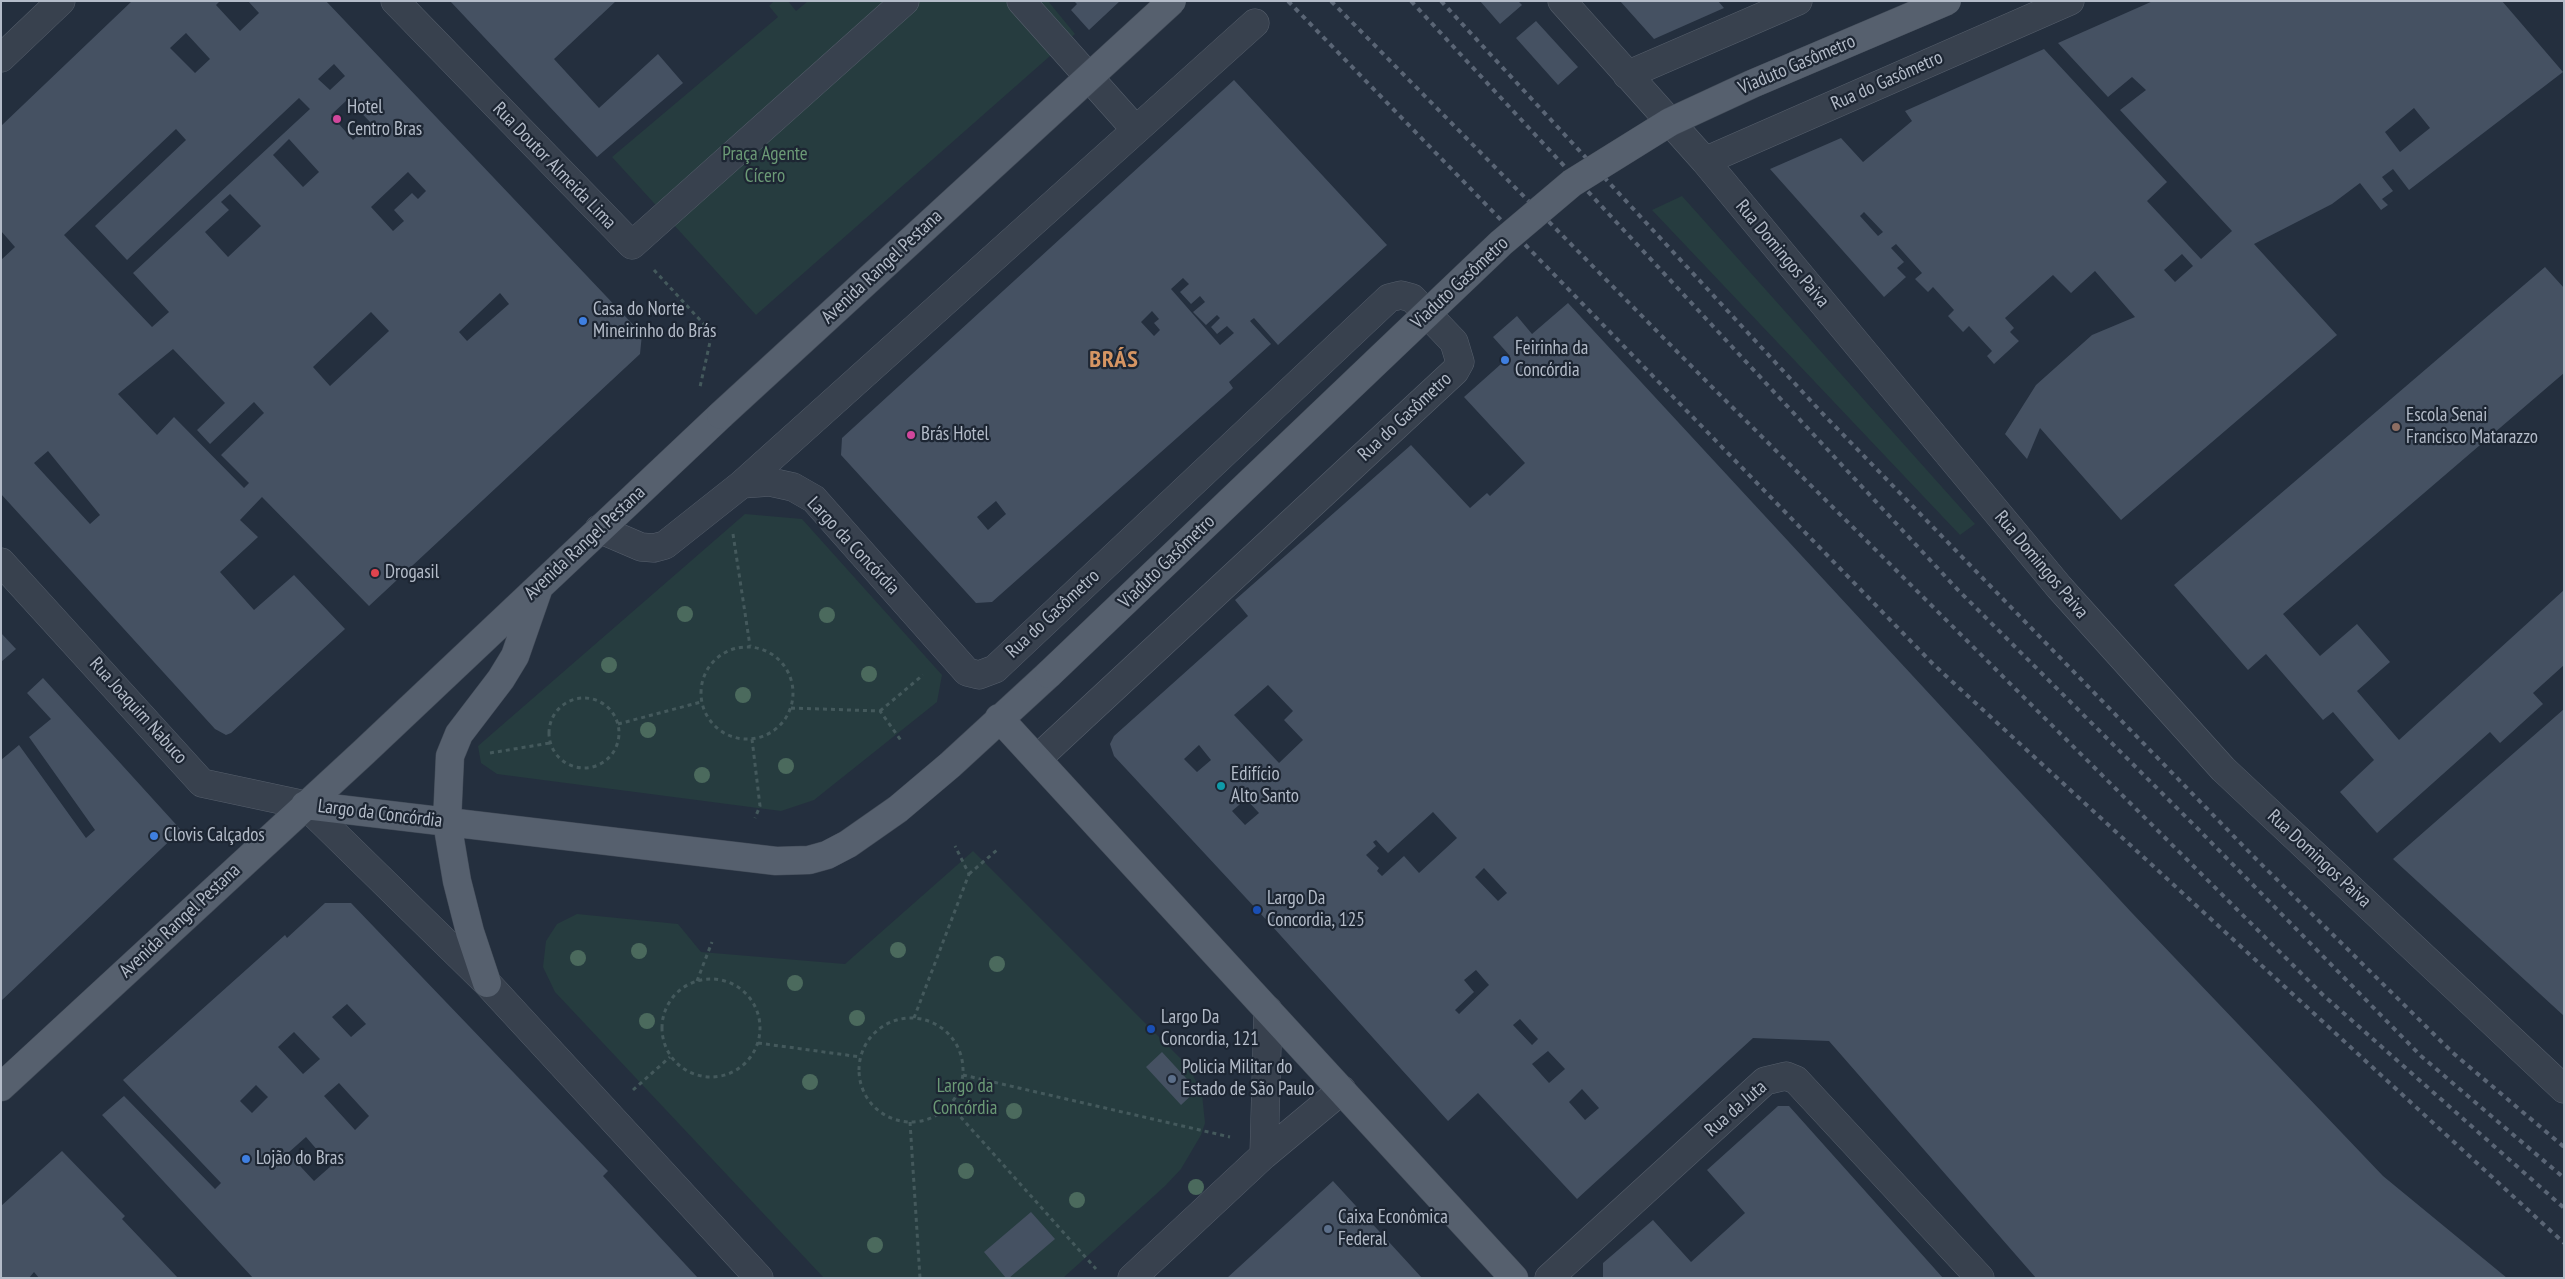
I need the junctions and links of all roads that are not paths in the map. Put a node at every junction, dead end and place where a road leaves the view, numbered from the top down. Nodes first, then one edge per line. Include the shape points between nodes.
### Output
1 (61, 1) edge
2 (395, 1) edge
3 (905, 1) edge
4 (1021, 1) edge
5 (1172, 1) edge
6 (1562, 1) edge
7 (1798, 1) edge
8 (1947, 1) edge
9 (2070, 1) edge
10 (1255, 23) dead end
11 (1, 58) edge
12 (1627, 75) junction
13 (1136, 130) junction
14 (1705, 161) junction
15 (742, 484) junction
16 (599, 529) junction
17 (2, 563) edge
18 (539, 586) junction
19 (1049, 674) joint
20 (979, 675) joint
21 (999, 718) junction
22 (1037, 759) junction
23 (305, 805) junction
24 (447, 822) junction
25 (487, 983) junction
26 (1268, 1010) junction
27 (1, 1086) edge
28 (2564, 1089) edge
29 (1342, 1090) junction
30 (1264, 1155) junction
31 (760, 1278) edge
32 (1132, 1278) edge
33 (1514, 1278) edge
34 (1549, 1278) edge
35 (1980, 1278) edge

1 - 11 street
2 - 3 street, Rua Doutor Almeida Lima via 632,246
4 - 13 street
5 - 16 main road, Avenida Rangel Pestana, bridge
6 - 12 street, Rua Domingos Paiva
7 - 12 street
8 - 19 main road, Viaduto Gasômetro, bridge via 1670,122 1572,183 1501,243
9 - 14 street, Rua do Gasômetro
10 - 13 street
12 - 14 street, Rua Domingos Paiva
13 - 15 street
14 - 28 street, Rua Domingos Paiva via 2059,588 2223,769
15 - 16 street via 665,545 641,547
15 - 20 street, Largo da Concórdia via 770,482 793,488 814,499 967,672
16 - 18 main road, Avenida Rangel Pestana
17 - 23 street, Rua Joaquim Nabuco via 202,783
18 - 23 main road, Avenida Rangel Pestana
18 - 24 main road via 515,656 502,679 459,734 450,756
19 - 21 main road, Largo da Concórdia
20 - 22 street, Rua do Gasômetro via 995,670 1389,298 1402,295 1412,298 1454,342 1460,362 1455,371
21 - 22 main road
21 - 24 main road, Largo da Concórdia via 898,809 848,844 828,855 809,860 776,862
22 - 26 main road
23 - 24 main road, Largo da Concórdia
23 - 25 street, Largo da Concórdia
23 - 27 main road, Avenida Rangel Pestana
24 - 25 main road via 456,881
25 - 31 street, Largo da Concórdia
26 - 29 main road
26 - 30 street
29 - 30 street
29 - 33 main road
30 - 32 street
34 - 35 street, Rua da Juta via 1766,1081 1786,1076 1796,1080

